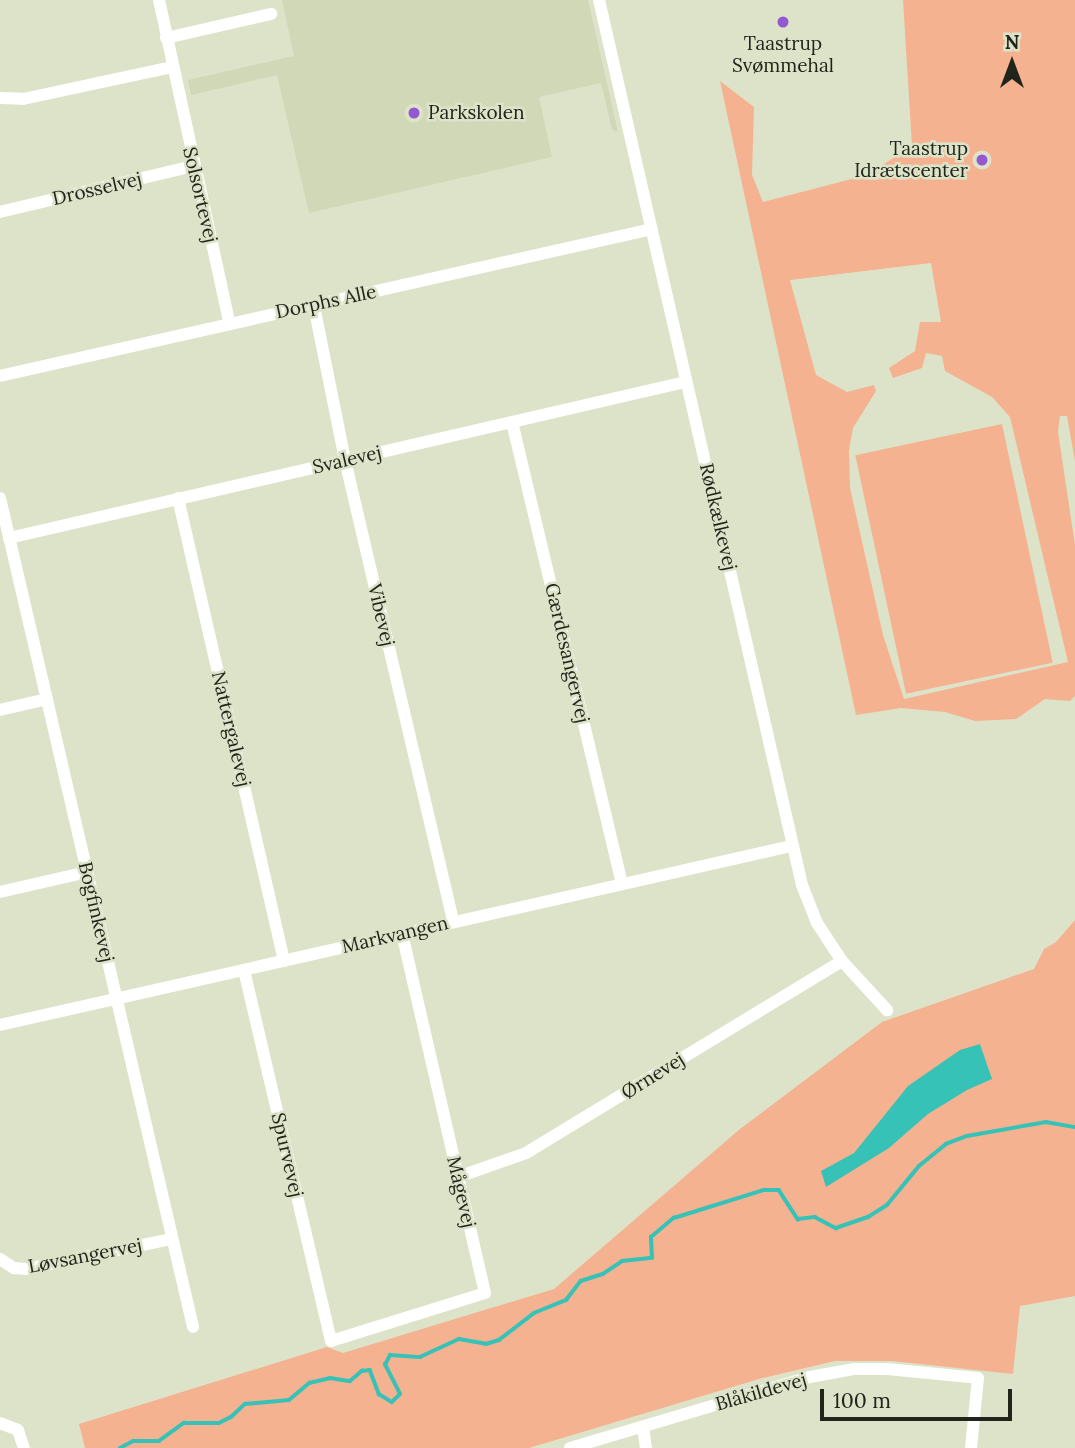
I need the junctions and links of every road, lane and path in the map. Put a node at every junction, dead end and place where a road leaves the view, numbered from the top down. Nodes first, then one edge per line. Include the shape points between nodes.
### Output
1 (159, 0) edge
2 (600, 0) edge
3 (271, 14) dead end
4 (166, 38) junction
5 (172, 67) junction
6 (0, 98) edge
7 (193, 166) junction
8 (0, 212) edge
9 (652, 229) junction
10 (314, 306) junction
11 (229, 322) junction
12 (0, 376) edge
13 (685, 382) junction
14 (512, 422) junction
15 (345, 460) junction
16 (0, 498) edge
17 (178, 498) junction
18 (9, 538) junction
19 (47, 699) junction
20 (0, 710) edge
21 (791, 846) junction
22 (87, 872) junction
23 (622, 884) junction
24 (0, 892) edge
25 (453, 922) junction
26 (401, 934) junction
27 (284, 961) junction
28 (842, 961) junction
29 (244, 970) junction
30 (116, 999) junction
31 (887, 1010) dead end
32 (0, 1025) edge
33 (458, 1177) junction
34 (172, 1239) junction
35 (0, 1259) edge
36 (193, 1327) dead end
37 (331, 1340) joint
38 (0, 1423) edge
39 (643, 1427) junction
40 (24, 1448) edge
41 (570, 1448) edge
42 (646, 1448) edge
43 (971, 1448) edge

1 - 4 street, Solsortevej
2 - 9 street, Rødkælkevej
3 - 4 street
4 - 5 street, Solsortevej
5 - 6 street via 23,99
5 - 7 street, Solsortevej
7 - 8 street, Drosselvej
7 - 11 street, Solsortevej
9 - 10 street, Dorphs Alle
9 - 13 street, Rødkælkevej
10 - 11 street, Dorphs Alle
10 - 15 street, Vibevej
11 - 12 street, Dorphs Alle
13 - 14 street, Svalevej
13 - 21 street, Rødkælkevej
14 - 15 street, Svalevej
14 - 23 street, Gærdesangervej
15 - 17 street, Svalevej
15 - 25 street, Vibevej
16 - 18 street, Bogfinkevej
17 - 18 street, Svalevej
17 - 27 street, Nattergalevej
18 - 19 street, Bogfinkevej
19 - 20 street
19 - 22 street, Bogfinkevej
21 - 23 street, Markvangen
21 - 28 street, Rødkælkevej via 817,923
22 - 24 street
22 - 30 street, Bogfinkevej
23 - 25 street, Markvangen
25 - 26 street, Markvangen
26 - 27 street, Markvangen
26 - 33 street, Mågevej
27 - 29 street, Markvangen
28 - 31 street, Rødkælkevej
28 - 33 street, Ørnevej via 526,1153
29 - 30 street, Markvangen
29 - 37 street, Spurvevej
30 - 32 street, Markvangen
30 - 34 street, Bogfinkevej
33 - 37 street, Mågevej via 485,1293
34 - 35 street, Løvsangervej via 27,1269 14,1268
34 - 36 street, Bogfinkevej
38 - 40 street via 19,1430
39 - 41 street, Blåkildevej
39 - 42 street
39 - 43 street, Blåkildevej via 810,1377 887,1369 978,1378

